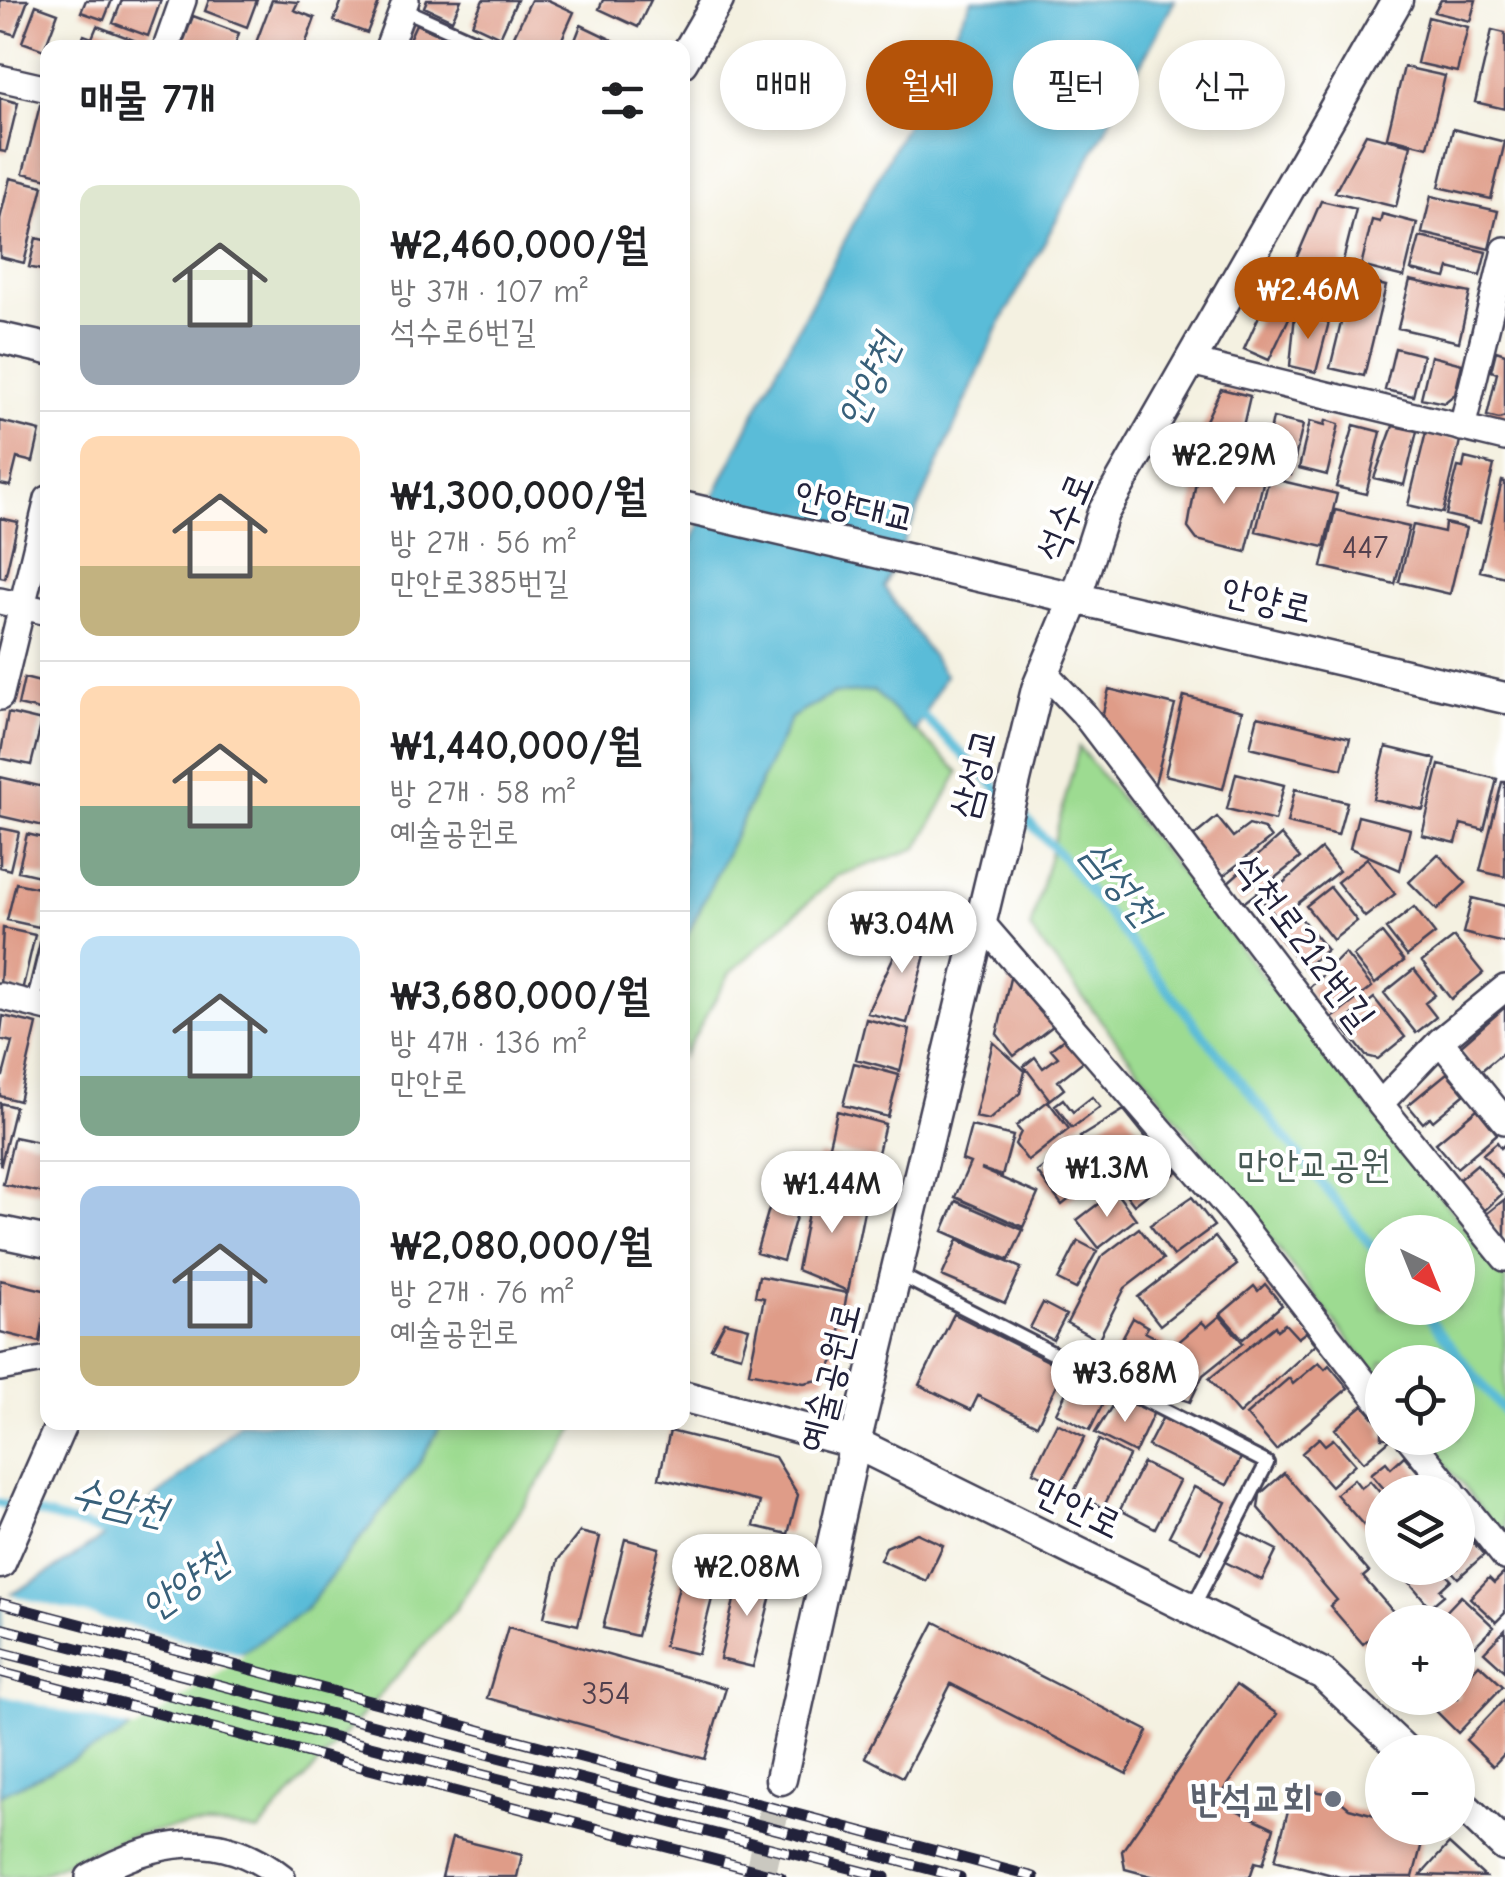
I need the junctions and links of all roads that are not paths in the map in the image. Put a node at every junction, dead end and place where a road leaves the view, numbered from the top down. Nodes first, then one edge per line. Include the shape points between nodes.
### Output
1 (184, 0) edge
2 (718, 0) edge
3 (1397, 0) edge
4 (405, 4) edge
5 (169, 40) edge
6 (391, 40) edge
7 (475, 40) edge
8 (690, 48) edge
9 (0, 78) edge
10 (40, 87) edge
11 (1505, 250) edge
12 (0, 338) edge
13 (40, 348) edge
14 (1191, 362) junction
15 (1462, 428) junction
16 (1505, 438) edge
17 (690, 509) edge
18 (40, 535) edge
19 (1009, 585) joint
20 (1076, 596) junction
21 (24, 606) edge
22 (1040, 680) junction
23 (0, 697) edge
24 (1505, 698) edge
25 (988, 878) joint
26 (980, 920) junction
27 (1505, 988) edge
28 (0, 996) edge
29 (40, 1006) edge
30 (1440, 1041) junction
31 (1380, 1104) junction
32 (1505, 1120) edge
33 (0, 1232) edge
34 (40, 1240) edge
35 (1505, 1258) edge
36 (897, 1273) junction
37 (40, 1360) edge
38 (0, 1368) edge
39 (1365, 1383) edge
40 (690, 1398) edge
41 (59, 1430) edge
42 (854, 1443) junction
43 (1422, 1455) edge
44 (1439, 1475) edge
45 (1475, 1520) edge
46 (1505, 1557) edge
47 (0, 1564) edge
48 (1192, 1609) junction
49 (1388, 1735) edge
50 (781, 1779) tunnel mouth
51 (1475, 1817) edge
52 (1505, 1846) edge
53 (89, 1877) edge
54 (282, 1877) edge

1 - 5 street
2 - 8 street
3 - 14 street, 석수로
4 - 6 street
4 - 7 lane
9 - 10 street
11 - 15 street
12 - 13 street
14 - 15 street
14 - 20 street, 석수로 via 1103,514
15 - 16 street
17 - 19 street, 안양대교
18 - 21 street
19 - 20 street, 안양로
20 - 22 street
20 - 24 street, 안양로
21 - 23 street
22 - 25 street, 삼성교
22 - 31 street, 석천로212번길 via 1083,714
25 - 26 street, 예술공원로
26 - 36 street, 예술공원로
26 - 39 street via 1231,1210
27 - 30 street
28 - 29 street
30 - 31 street
30 - 32 street
31 - 35 street, 석천로212번길
33 - 34 street
36 - 42 street, 예술공원로
36 - 48 lane via 1266,1463
37 - 38 street
40 - 42 street, 만안로
41 - 47 street
42 - 48 street, 만안로
42 - 50 street, 예술공원로
43 - 44 street
45 - 46 street
48 - 49 street, 만안로 via 1322,1674
51 - 52 street
53 - 54 street via 166,1843 218,1845

